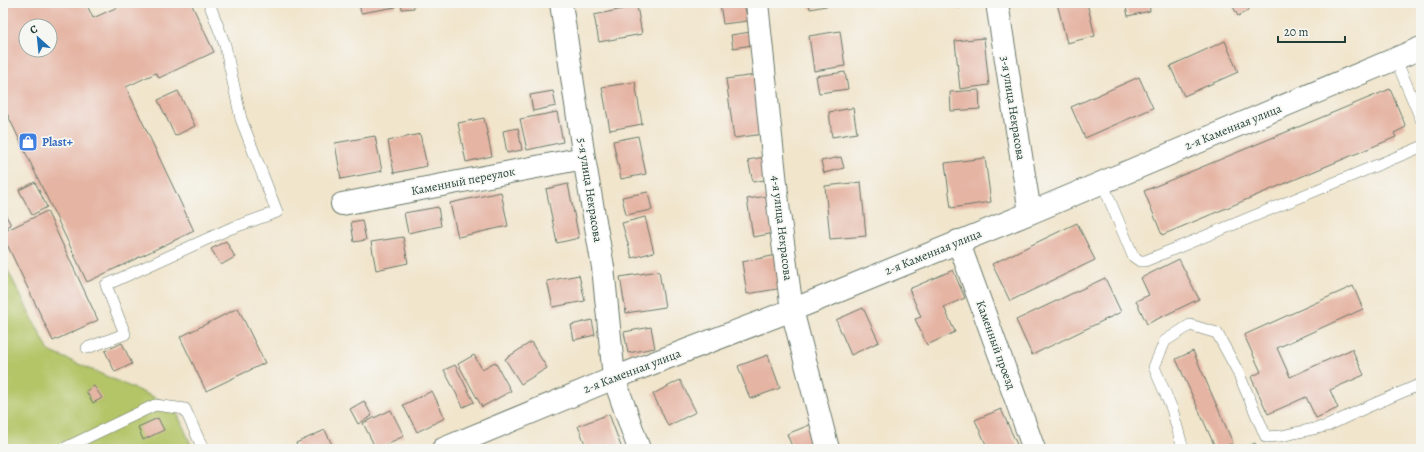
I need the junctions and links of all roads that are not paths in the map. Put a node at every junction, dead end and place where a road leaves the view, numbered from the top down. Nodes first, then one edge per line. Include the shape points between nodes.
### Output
1 (209, 3) edge
2 (561, 3) edge
3 (757, 3) edge
4 (997, 3) edge
5 (1421, 48) edge
6 (1396, 60) junction
7 (1421, 119) edge
8 (1421, 147) edge
9 (584, 158) junction
10 (1102, 182) junction
11 (342, 204) dead end
12 (1030, 213) junction
13 (958, 241) junction
14 (792, 310) junction
15 (87, 348) dead end
16 (614, 378) junction
17 (1421, 384) edge
18 (449, 448) edge
19 (63, 449) edge
20 (202, 449) edge
21 (639, 449) edge
22 (828, 449) edge
23 (1034, 449) edge
24 (1183, 449) edge

1 - 15 lane via 225,45 241,119 277,212 229,229 106,285 125,334
2 - 9 street, 5-я улица Некрасова
3 - 14 street, 4-я улица Некрасова via 779,214
4 - 12 street, 3-я улица Некрасова
5 - 6 street, 2-я Каменная улица
6 - 7 lane
6 - 10 street, 2-я Каменная улица
8 - 10 lane via 1145,261 1133,256
9 - 11 street, Каменный переулок
9 - 16 street, 5-я улица Некрасова via 603,267
10 - 12 street, 2-я Каменная улица
12 - 13 street, 2-я Каменная улица
13 - 14 street, 2-я Каменная улица
13 - 23 street, Каменный проезд
14 - 16 street, 2-я Каменная улица
14 - 22 street, 4-я улица Некрасова
16 - 18 street, 2-я Каменная улица
16 - 21 street, 5-я улица Некрасова
17 - 24 lane via 1327,426 1266,437 1218,333 1190,325 1165,341 1154,367 1172,409
19 - 20 lane via 155,405 186,409

